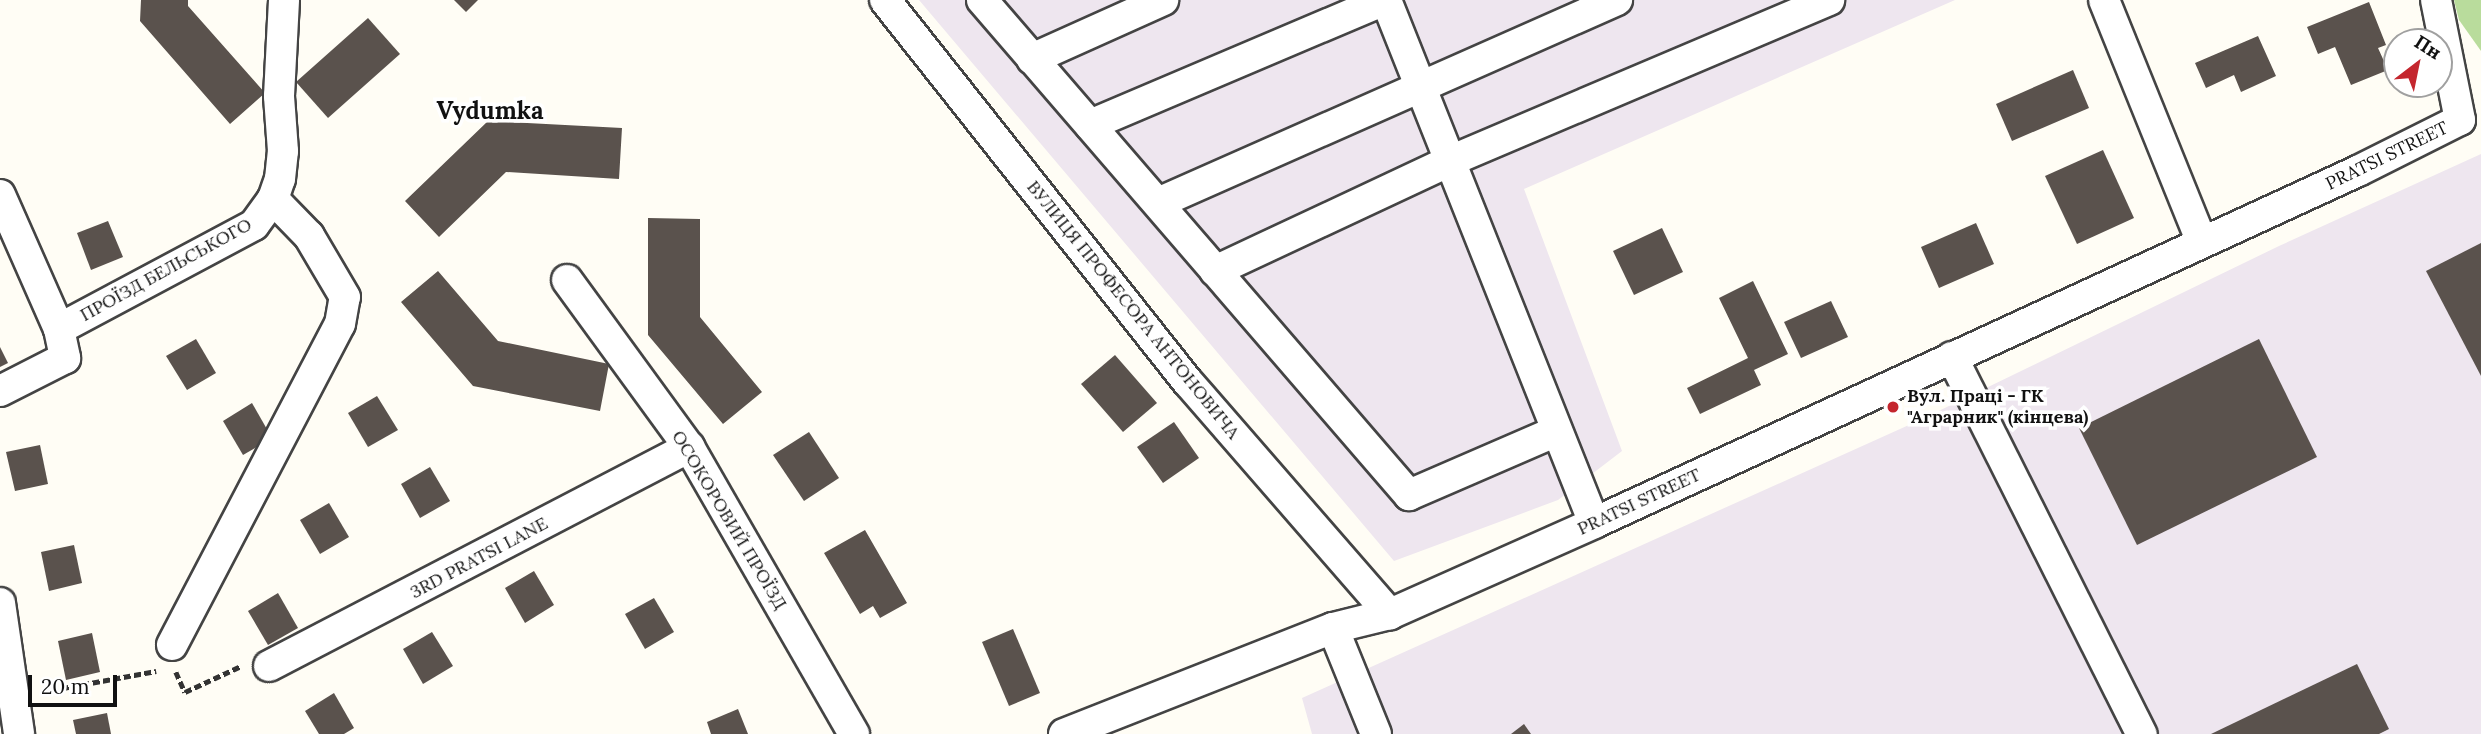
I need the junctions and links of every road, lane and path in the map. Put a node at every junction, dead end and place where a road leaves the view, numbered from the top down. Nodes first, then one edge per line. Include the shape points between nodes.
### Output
1 (284, 0) edge
2 (885, 0) edge
3 (982, 0) edge
4 (1163, 0) edge
5 (1385, 0) edge
6 (1617, 0) edge
7 (1829, 0) edge
8 (2104, 0) edge
9 (2436, 0) edge
10 (1032, 58) junction
11 (1420, 86) junction
12 (1090, 125) junction
13 (1450, 161) junction
14 (0, 195) edge
15 (273, 199) junction
16 (1158, 203) junction
17 (2202, 242) junction
18 (1215, 271) junction
19 (567, 280) dead end
20 (59, 329) junction
21 (1952, 357) junction
22 (0, 391) edge
23 (1558, 431) junction
24 (689, 447) junction
25 (1594, 523) junction
26 (0, 603) edge
27 (1390, 614) junction
28 (1333, 628) junction
29 (169, 661) junction
30 (268, 666) joint
31 (14, 697) junction
32 (19, 734) edge
33 (854, 734) edge
34 (1064, 734) edge
35 (1376, 734) edge
36 (2142, 734) edge

1 - 15 street, ПРОЇЗД БЕЛЬСЬКОГО via 279,96 283,151
2 - 27 street, ВУЛИЦЯ ПРОФЕСОРА АНТОНОВИЧА via 1188,382
3 - 10 street
4 - 10 street
5 - 11 street
5 - 12 street
6 - 11 street
7 - 13 street
8 - 17 street
9 - 17 street, PRATSI STREET via 2460,120
10 - 12 street
11 - 13 street
11 - 16 street
12 - 16 street
13 - 18 street
13 - 23 street
14 - 20 street
15 - 20 street, ПРОЇЗД БЕЛЬСЬКОГО via 254,225
15 - 29 street via 309,236 345,297 340,324
16 - 18 street
17 - 21 street, PRATSI STREET
18 - 23 street via 1409,495
19 - 24 street, ОСОКОРОВИЙ ПРОЇЗД
20 - 22 street via 65,358
21 - 25 street, PRATSI STREET
21 - 36 street
23 - 25 street
24 - 30 street, 3RD PRATSI LANE
24 - 33 street, ОСОКОРОВИЙ ПРОЇЗД
25 - 27 street, PRATSI STREET
26 - 31 street
27 - 28 street, PRATSI STREET
28 - 34 street, PRATSI STREET
28 - 35 street
29 - 30 path via 186,692 249,663
29 - 31 path
31 - 32 street

